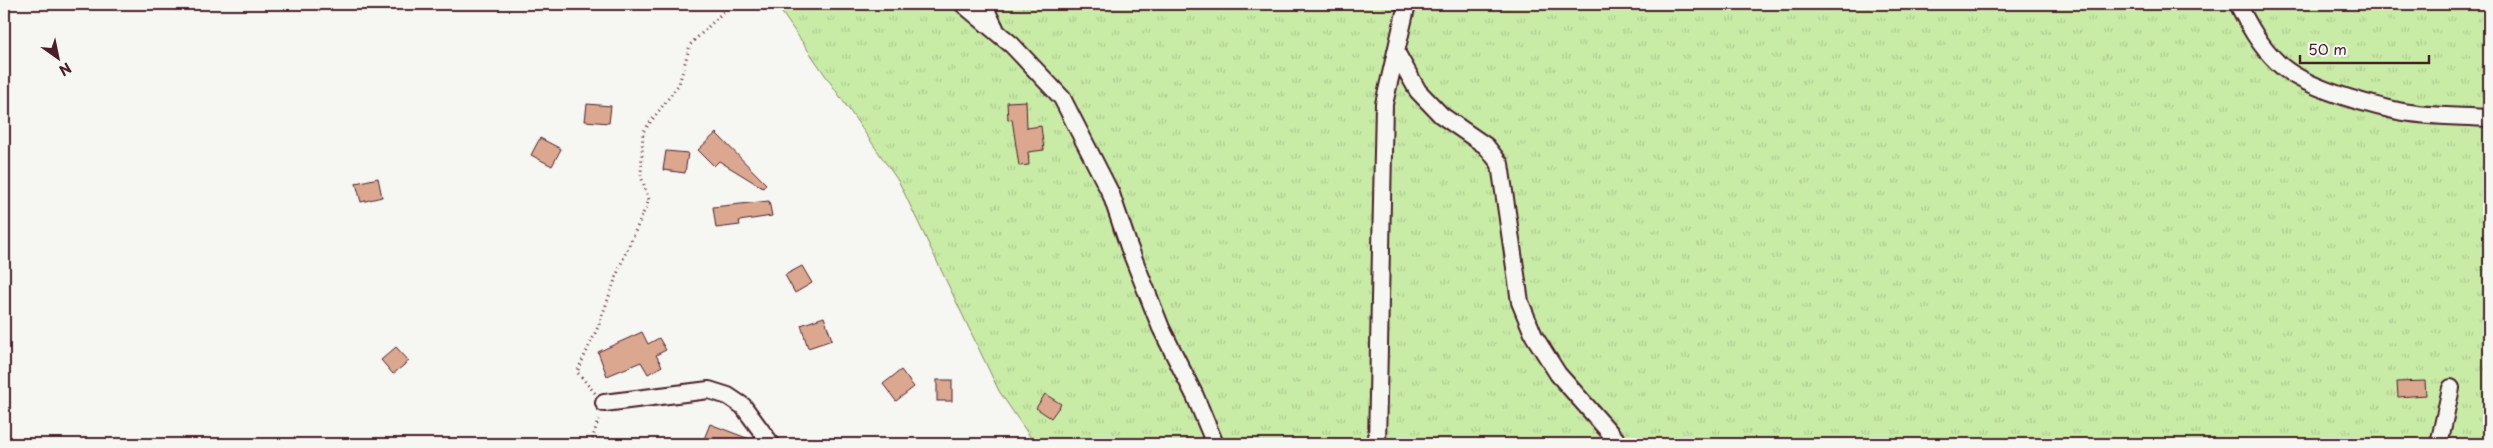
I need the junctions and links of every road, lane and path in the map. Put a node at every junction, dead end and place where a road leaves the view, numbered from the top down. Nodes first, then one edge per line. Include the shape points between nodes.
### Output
1 (731, 4) edge
2 (962, 4) edge
3 (983, 4) edge
4 (1407, 4) edge
5 (2238, 4) edge
6 (996, 32) junction
7 (1396, 52) junction
8 (2489, 118) edge
9 (2451, 388) dead end
10 (604, 403) junction
11 (591, 444) edge
12 (771, 444) edge
13 (1215, 444) edge
14 (1377, 444) edge
15 (1620, 444) edge
16 (2440, 444) edge

1 - 10 path via 690,45 679,84 643,132 641,176 649,200 577,372
2 - 6 street
3 - 6 street
4 - 7 street
5 - 8 street via 2256,37 2279,64 2318,88 2399,112
6 - 13 street via 1062,98 1111,194 1161,328
7 - 14 street via 1384,104
7 - 15 street via 1418,91 1441,115 1486,146 1500,164 1520,302 1534,336 1558,374
9 - 16 street
10 - 11 path
10 - 12 street via 709,390 728,396 743,406

